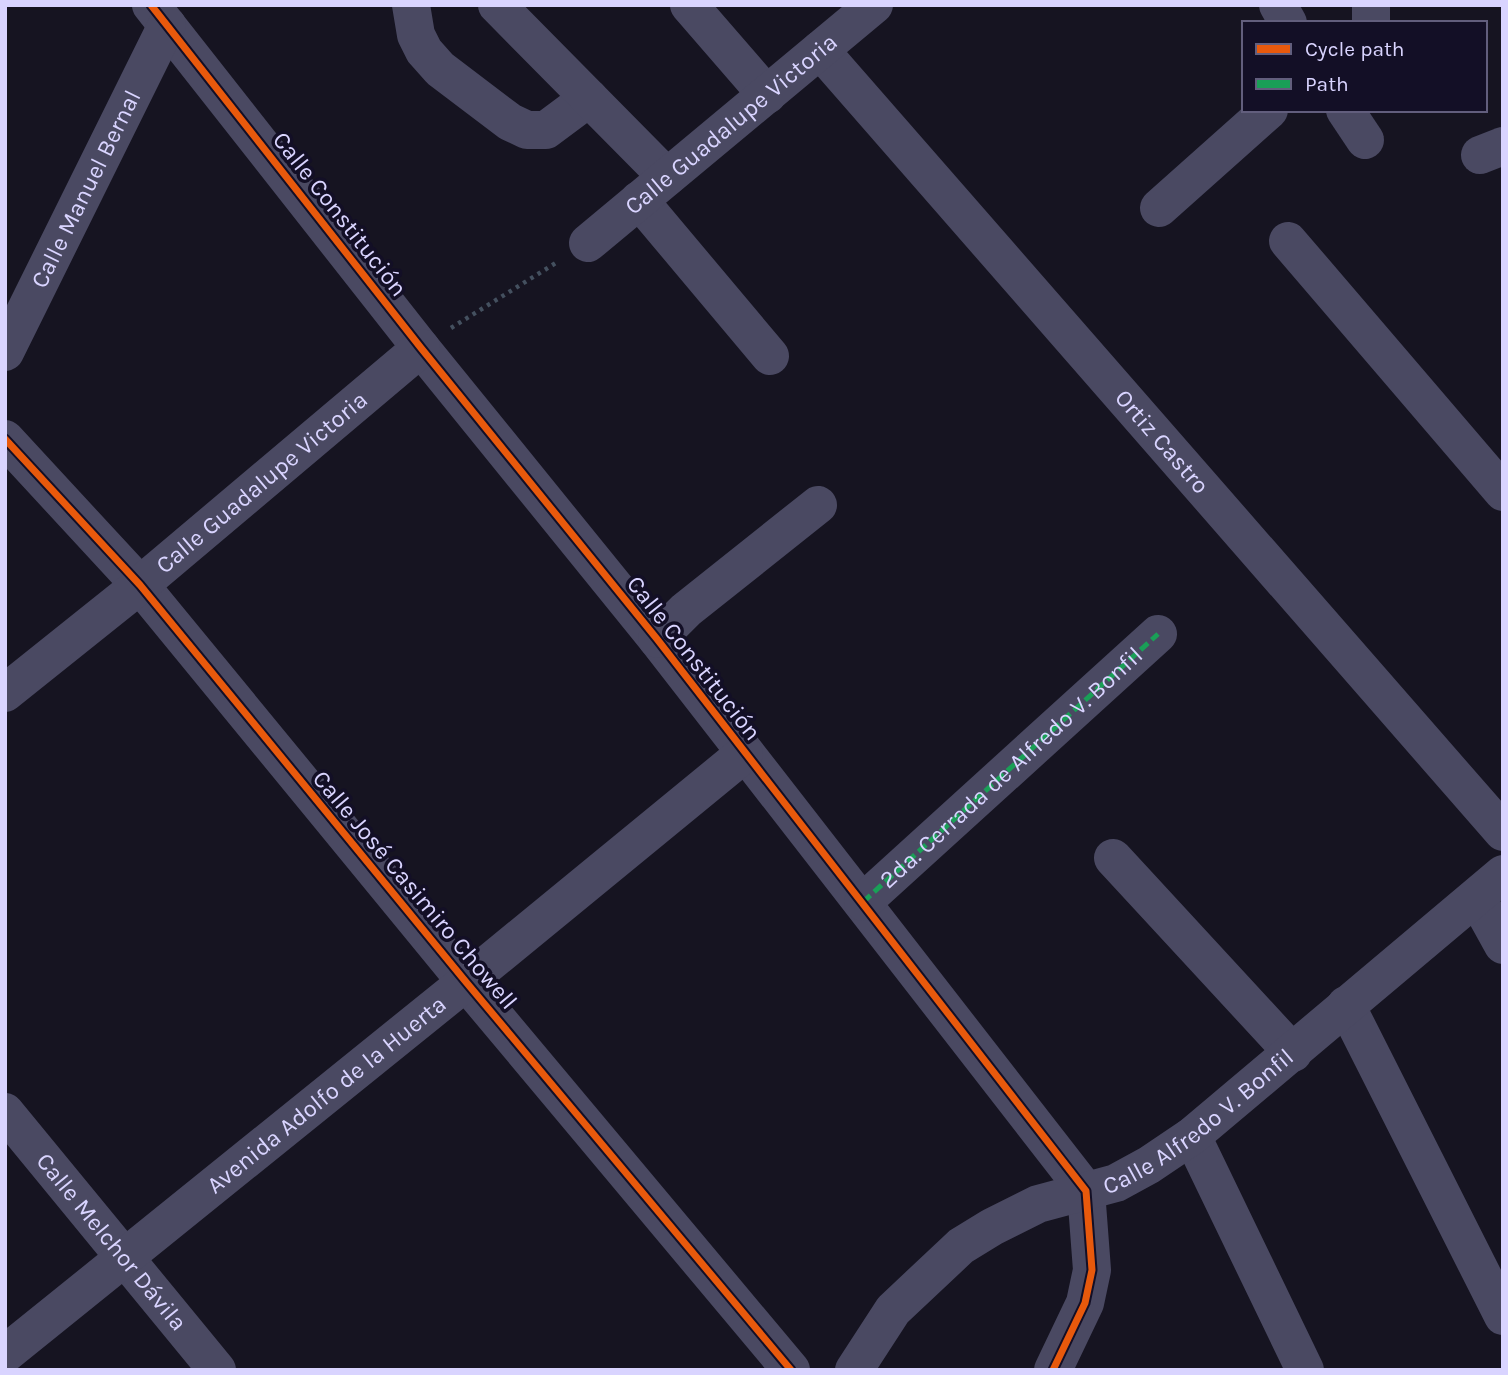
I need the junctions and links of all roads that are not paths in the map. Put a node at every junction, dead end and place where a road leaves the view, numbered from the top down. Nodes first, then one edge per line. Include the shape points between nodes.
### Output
1 (411, 5) edge
2 (497, 5) edge
3 (689, 5) edge
4 (874, 5) edge
5 (1278, 5) edge
6 (159, 15) edge
7 (1287, 21) edge
8 (820, 50) junction
9 (767, 94) junction
10 (589, 98) junction
11 (1267, 112) edge
12 (653, 189) junction
13 (1159, 208) dead end
14 (1288, 241) dead end
15 (588, 243) road end
16 (421, 348) junction
17 (5, 352) edge
18 (770, 356) dead end
19 (5, 439) edge
20 (1503, 492) edge
21 (818, 505) dead end
22 (140, 585) junction
23 (1158, 634) dead end
24 (657, 639) junction
25 (5, 693) edge
26 (744, 754) junction
27 (1503, 832) edge
28 (1113, 858) dead end
29 (1490, 886) edge
30 (863, 902) junction
31 (1503, 945) edge
32 (466, 982) junction
33 (1346, 1005) junction
34 (1293, 1053) junction
35 (5, 1112) edge
36 (1192, 1136) junction
37 (1086, 1191) junction
38 (125, 1258) junction
39 (1503, 1316) edge
40 (5, 1354) edge
41 (218, 1370) edge
42 (791, 1370) edge
43 (854, 1370) edge
44 (1053, 1370) edge
45 (1304, 1370) edge

1 - 10 street via 424,51 440,69 510,122 527,130 546,130
2 - 10 street
3 - 9 street
4 - 8 street, Calle Guadalupe Victoria
5 - 7 street
6 - 16 street, Calle Constitución
6 - 17 street, Calle Manuel Bernal
8 - 9 street, Calle Guadalupe Victoria
8 - 27 street, Ortiz Castro
9 - 12 street, Calle Guadalupe Victoria
10 - 12 street
11 - 13 street
12 - 15 street, Calle Guadalupe Victoria
12 - 18 street
14 - 20 street
16 - 22 street, Calle Guadalupe Victoria
16 - 24 street, Calle Constitución
19 - 22 street, Calle José Casimiro Chowell
21 - 24 street via 686,610
22 - 25 street, Calle Guadalupe Victoria
22 - 32 street, Calle José Casimiro Chowell
23 - 30 street, 2da. Cerrada de Alfredo V. Bonfil
24 - 26 street, Calle Constitución
26 - 30 street, Calle Constitución
26 - 32 street, Avenida Adolfo de la Huerta
28 - 34 street
29 - 31 street
29 - 33 street, Calle Alfredo V. Bonfil
30 - 37 street, Calle Constitución
32 - 38 street, Avenida Adolfo de la Huerta
32 - 42 street, Calle José Casimiro Chowell
33 - 34 street, Calle Alfredo V. Bonfil
33 - 39 street
34 - 36 street, Calle Alfredo V. Bonfil
35 - 38 street, Calle Melchor Dávila
36 - 37 street, Calle Alfredo V. Bonfil via 1115,1183
36 - 45 street
37 - 43 street, Calle Alfredo V. Bonfil via 1038,1205 961,1246 893,1310
37 - 44 street via 1092,1270 1084,1304
38 - 40 street, Avenida Adolfo de la Huerta
38 - 41 street, Calle Melchor Dávila

